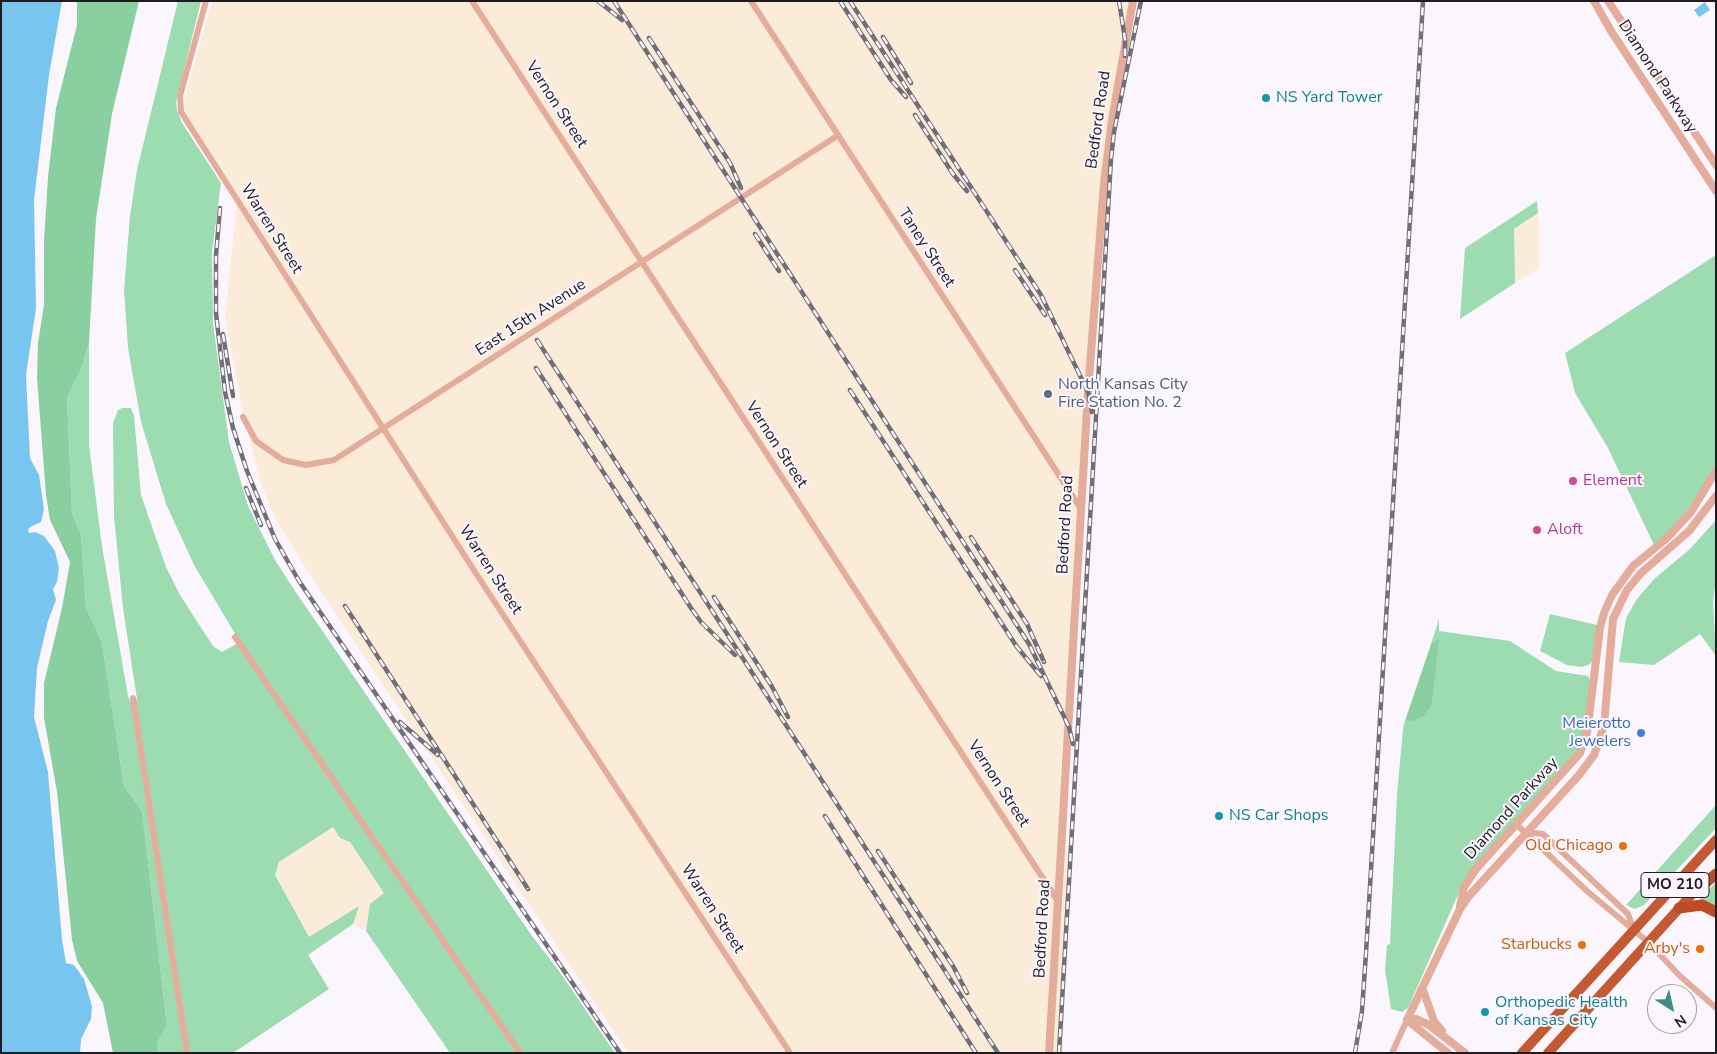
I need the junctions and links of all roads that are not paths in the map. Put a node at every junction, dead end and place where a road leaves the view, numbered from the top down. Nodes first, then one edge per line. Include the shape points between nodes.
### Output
1 (206, 1) edge
2 (472, 1) edge
3 (751, 1) edge
4 (1133, 1) edge
5 (1594, 1) edge
6 (1608, 1) edge
7 (837, 136) junction
8 (1716, 165) edge
9 (1716, 191) edge
10 (641, 263) junction
11 (243, 417) dead end
12 (383, 429) junction
13 (1716, 471) edge
14 (1716, 496) edge
15 (1081, 509) junction
16 (235, 637) dead end
17 (133, 698) dead end
18 (1517, 826) junction
19 (1526, 832) junction
20 (1716, 840) edge
21 (1716, 874) edge
22 (1693, 893) joint
23 (1059, 903) junction
24 (1679, 908) junction
25 (1460, 909) junction
26 (1716, 912) edge
27 (1634, 929) junction
28 (1648, 942) junction
29 (1423, 990) junction
30 (1716, 1008) edge
31 (1407, 1020) junction
32 (1448, 1038) junction
33 (187, 1053) edge
34 (520, 1053) edge
35 (790, 1053) edge
36 (1049, 1053) edge
37 (1392, 1053) edge
38 (1448, 1053) edge
39 (1465, 1053) edge
40 (1522, 1053) edge
41 (1548, 1053) edge

1 - 12 street, Warren Street via 180,96 180,112
2 - 10 street, Vernon Street
3 - 7 street, Taney Street
4 - 15 street, Bedford Road via 1104,183
5 - 9 street, Diamond Parkway
6 - 8 street, Diamond Parkway
7 - 10 street, East 15th Avenue
7 - 15 street, Taney Street
10 - 12 street, East 15th Avenue
10 - 23 street, Vernon Street
11 - 12 street, East 15th Avenue via 256,441 273,455 306,465 334,460
12 - 35 street, Warren Street
13 - 18 street, Diamond Parkway via 1691,512 1666,539 1633,566 1612,595 1596,648 1596,672 1586,741 1569,768
14 - 19 street, Diamond Parkway via 1682,538 1636,579 1618,606 1611,632 1604,726 1598,746 1579,775
15 - 23 street, Bedford Road
16 - 34 street
17 - 33 street
18 - 19 street
18 - 25 street, Diamond Parkway via 1471,876 1464,887
19 - 25 street, Diamond Parkway
19 - 27 street via 1587,891
19 - 27 street via 1543,834 1628,914
20 - 27 highway, MO 210
21 - 22 highway
22 - 24 highway, MO 210
23 - 36 street, Bedford Road
24 - 26 highway via 1702,905
24 - 28 highway, MO 210
25 - 29 street, Diamond Parkway
27 - 28 street
27 - 40 highway, MO 210
28 - 30 street
28 - 41 highway, MO 210
29 - 31 street, Diamond Parkway
29 - 32 street via 1434,1021
31 - 32 street via 1416,1019
31 - 37 street, Diamond Parkway
31 - 38 street
32 - 39 street

